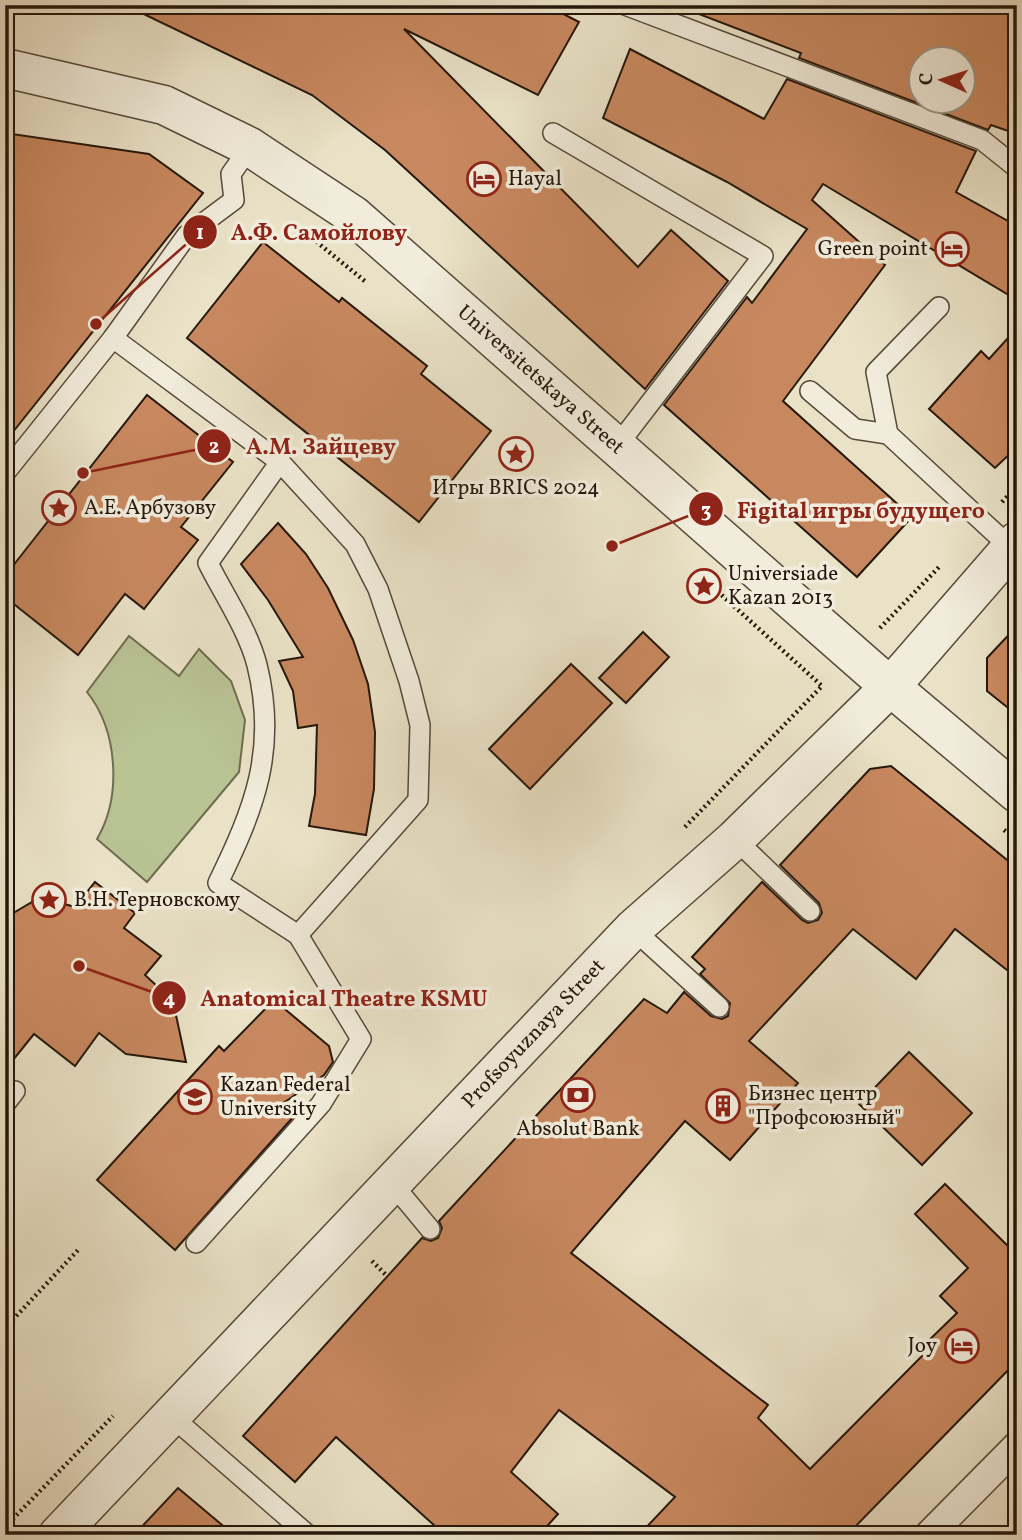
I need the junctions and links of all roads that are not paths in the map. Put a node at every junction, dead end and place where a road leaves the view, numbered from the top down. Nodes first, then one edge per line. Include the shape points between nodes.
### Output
1 (625, 5) edge
2 (5, 68) edge
3 (553, 133) dead end
4 (250, 147) junction
5 (1017, 168) edge
6 (939, 307) dead end
7 (113, 338) junction
8 (810, 391) dead end
9 (888, 434) junction
10 (617, 446) junction
11 (280, 462) junction
12 (5, 473) edge
13 (1014, 545) edge
14 (891, 686) junction
15 (1017, 793) edge
16 (734, 839) junction
17 (810, 911) dead end
18 (633, 929) junction
19 (298, 935) junction
20 (719, 1007) dead end
21 (391, 1182) junction
22 (430, 1229) dead end
23 (196, 1243) dead end
24 (170, 1415) junction
25 (1017, 1446) edge
26 (58, 1535) edge
27 (308, 1535) edge
28 (929, 1535) edge

1 - 5 lane via 982,140
2 - 4 street, Universitetskaya Street via 164,105
3 - 10 lane via 762,256
4 - 7 lane via 231,174 233,200 187,235
4 - 10 street, Universitetskaya Street via 353,215
6 - 9 lane via 876,372
7 - 11 lane
7 - 12 lane
8 - 9 lane via 855,429
9 - 13 lane
10 - 14 street, Universitetskaya Street
11 - 19 lane via 355,544 397,640 420,725 418,800
11 - 19 lane via 208,563 256,663 263,705 260,785 218,883
13 - 14 street, Profsoyuznaya Street
14 - 15 street, Universitetskaya Street
14 - 16 street, Profsoyuznaya Street
16 - 17 lane
16 - 18 street, Profsoyuznaya Street
18 - 20 lane
18 - 21 street, Profsoyuznaya Street
19 - 23 lane via 361,1039 321,1104
21 - 22 lane
21 - 24 street, Profsoyuznaya Street
24 - 26 street, Profsoyuznaya Street
24 - 27 lane
25 - 28 street

